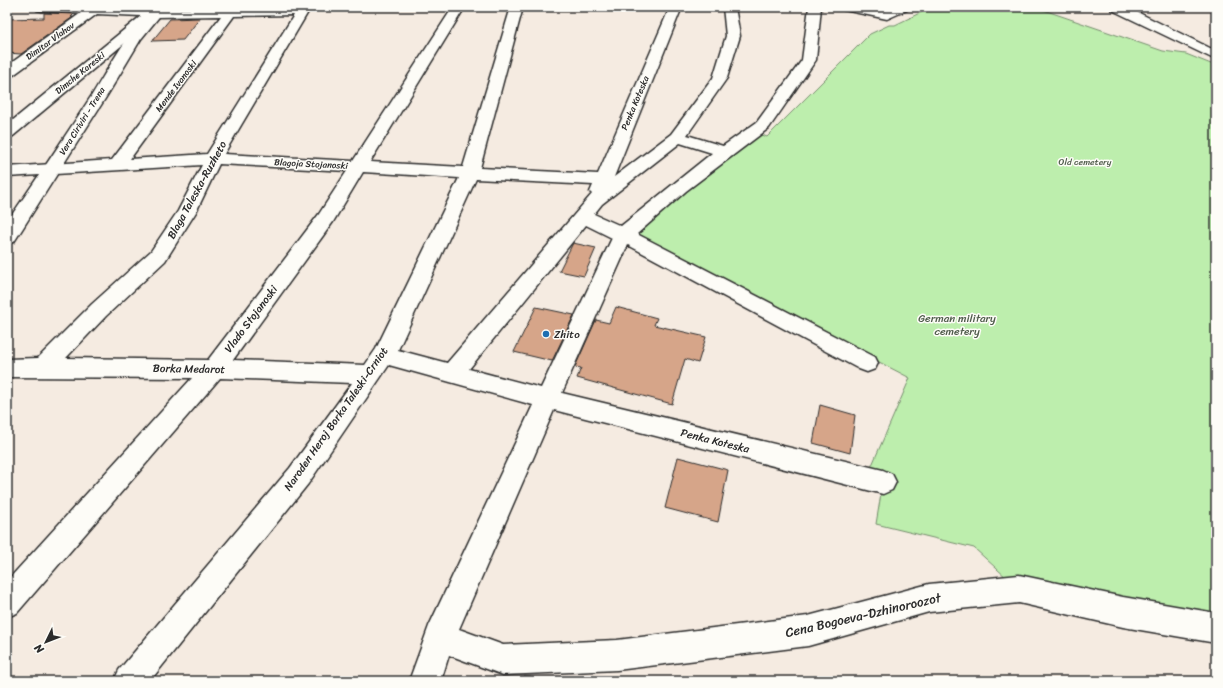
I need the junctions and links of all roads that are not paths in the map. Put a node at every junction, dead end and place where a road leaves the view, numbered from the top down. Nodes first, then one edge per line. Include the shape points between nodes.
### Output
1 (42, 7) edge
2 (459, 7) edge
3 (517, 7) edge
4 (676, 7) edge
5 (729, 7) edge
6 (815, 7) edge
7 (849, 7) edge
8 (902, 7) edge
9 (1117, 7) edge
10 (304, 9) edge
11 (94, 10) junction
12 (157, 10) edge
13 (232, 10) edge
14 (1216, 56) edge
15 (7, 73) edge
16 (7, 133) edge
17 (678, 137) junction
18 (725, 152) junction
19 (213, 159) junction
20 (117, 165) junction
21 (357, 167) junction
22 (52, 168) junction
23 (7, 172) edge
24 (470, 172) junction
25 (609, 182) junction
26 (583, 216) junction
27 (624, 235) junction
28 (7, 237) edge
29 (384, 355) junction
30 (867, 363) dead end
31 (44, 367) junction
32 (7, 368) edge
33 (214, 369) junction
34 (452, 373) junction
35 (370, 374) junction
36 (547, 399) junction
37 (883, 482) dead end
38 (7, 603) edge
39 (1216, 628) edge
40 (440, 637) junction
41 (130, 681) edge
42 (425, 681) edge

1 - 11 street
2 - 21 street, Vlado Stojanoski
3 - 24 street, Naroden Heroj Borka Taleski-Crniot
4 - 25 street, Penka Koteska
5 - 17 street, Penka Koteska via 733,36 720,78
6 - 18 street via 809,60 763,125
7 - 8 street via 887,15
9 - 14 street
10 - 13 street
10 - 19 street, Blaga Taleska-Ruzheto
11 - 12 street
11 - 15 street, Dimitar Vlahov
12 - 13 street
12 - 16 street, Dimche Kareski
12 - 22 street, Vera Ciriviri - Trena via 134,39
13 - 20 street, Mende Ivanoski
17 - 18 street
17 - 25 street, Penka Koteska
18 - 27 street
19 - 20 street, Blagoja Stojanoski
19 - 21 street, Blagoja Stojanoski
19 - 31 street, Blaga Taleska-Ruzheto via 187,212 158,256 99,310
20 - 22 street, Blagoja Stojanoski
21 - 24 street, Blagoja Stojanoski
21 - 33 street, Vlado Stojanoski via 326,218
22 - 23 street, Blagoja Stojanoski
22 - 28 street, Vera Ciriviri - Trena
24 - 25 street, Blagoja Stojanoski
24 - 29 street, Naroden Heroj Borka Taleski-Crniot
25 - 26 street, Penka Koteska
26 - 27 street
26 - 34 street, Penka Koteska
27 - 30 street
27 - 36 street
29 - 34 street, Penka Koteska
29 - 35 street, Naroden Heroj Borka Taleski-Crniot
31 - 32 street, Borka Medarot
31 - 33 street, Borka Medarot
33 - 35 street, Borka Medarot
33 - 38 street, Vlado Stojanoski
34 - 36 street, Penka Koteska
35 - 41 street, Naroden Heroj Borka Taleski-Crniot via 299,476
36 - 37 street, Penka Koteska
36 - 40 street
39 - 40 street, Cena Bogoeva-Dzhinoroozot via 1123,612 1019,589 929,598 808,631 617,655 503,660
40 - 42 street

